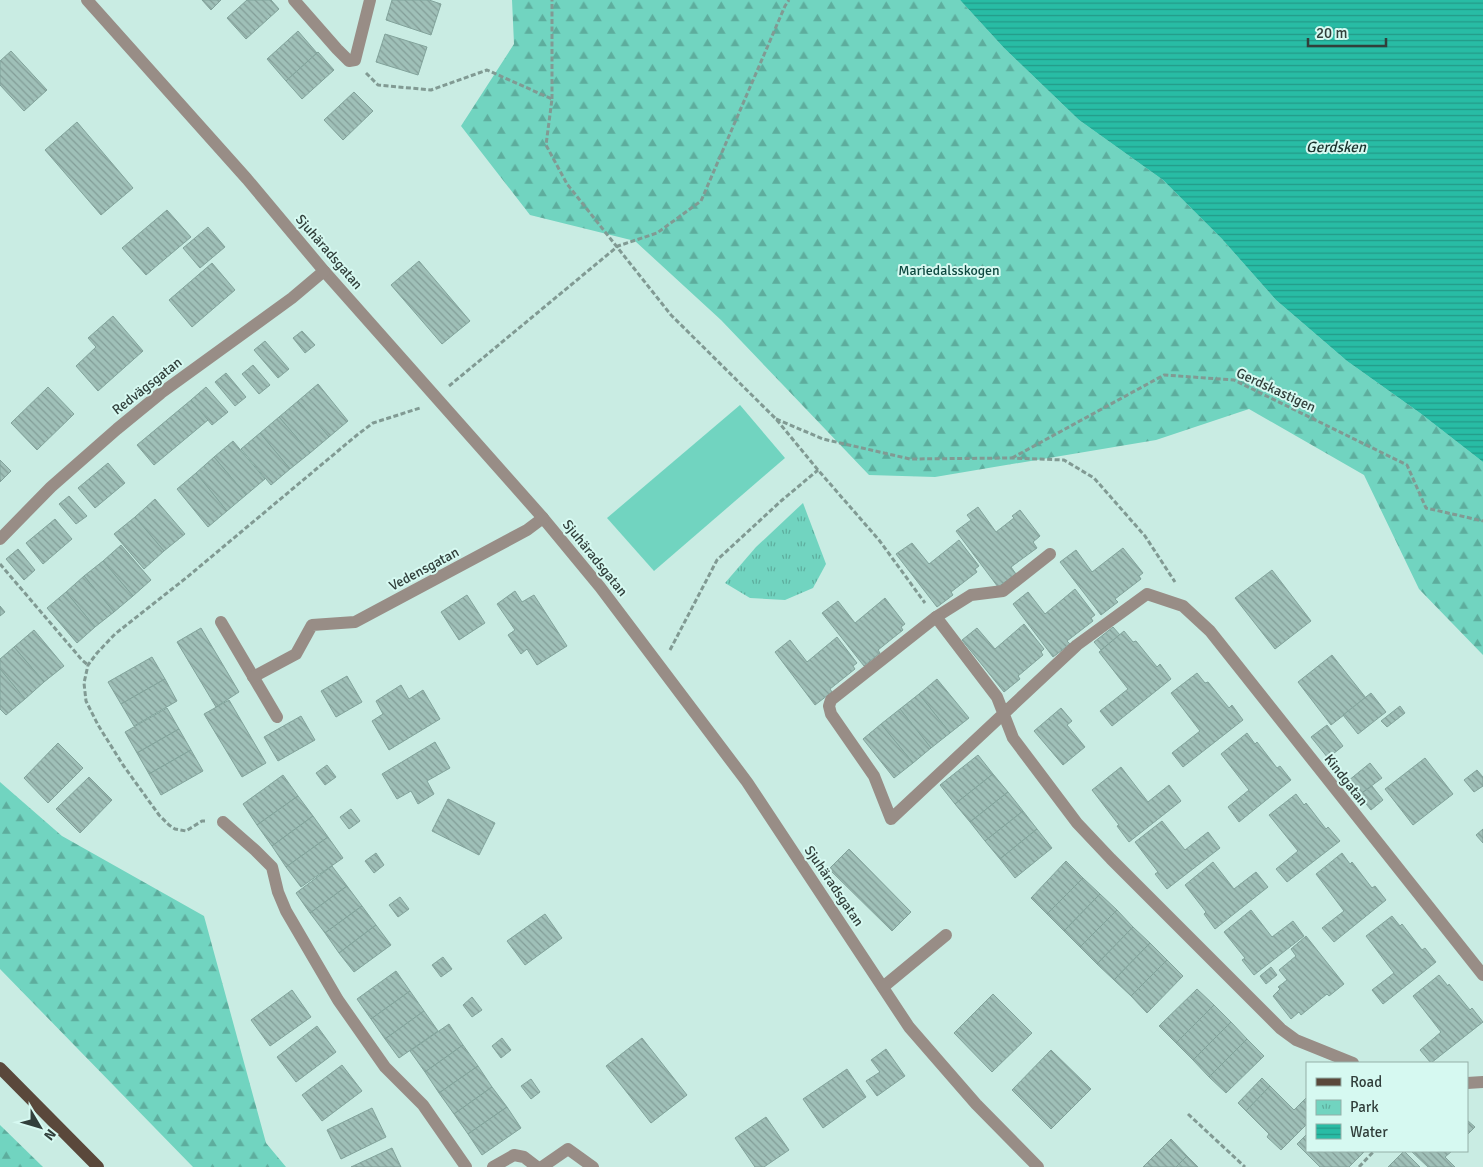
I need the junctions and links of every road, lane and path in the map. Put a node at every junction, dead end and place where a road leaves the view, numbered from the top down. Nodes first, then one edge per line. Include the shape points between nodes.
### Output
1 (87, 0) edge
2 (294, 0) edge
3 (370, 0) edge
4 (552, 0) edge
5 (789, 0) edge
6 (355, 60) junction
7 (552, 99) junction
8 (618, 246) junction
9 (324, 271) junction
10 (436, 396) junction
11 (776, 418) junction
12 (1012, 458) junction
13 (818, 470) junction
14 (543, 518) junction
15 (1483, 521) edge
16 (0, 539) edge
17 (1050, 554) dead end
18 (0, 564) edge
19 (1183, 606) junction
20 (936, 617) junction
21 (221, 622) dead end
22 (88, 665) dead end
23 (660, 668) junction
24 (253, 677) junction
25 (1004, 713) junction
26 (277, 717) dead end
27 (223, 822) dead end
28 (946, 935) dead end
29 (1483, 975) edge
30 (883, 987) junction
31 (1351, 1062) edge
32 (0, 1068) edge
33 (1483, 1082) edge
34 (1468, 1083) edge
35 (1188, 1114) dead end
36 (1373, 1152) edge
37 (98, 1167) edge
38 (466, 1167) edge
39 (493, 1167) edge
40 (536, 1167) edge
41 (542, 1167) edge
42 (593, 1167) edge
43 (1038, 1167) edge
44 (1245, 1167) edge
45 (1358, 1167) edge

1 - 9 street, Sjuhäradsgatan via 247,179
2 - 6 street via 349,61
3 - 6 street
4 - 7 path
5 - 8 path via 701,201 656,233
6 - 7 path via 378,85 431,90 487,70
7 - 8 path via 546,145 567,184
8 - 10 path
8 - 11 path via 671,315
9 - 10 street, Sjuhäradsgatan
9 - 16 street, Redvägsgatan via 117,429 51,487
10 - 14 street, Sjuhäradsgatan
11 - 12 path via 823,439 910,459
11 - 13 path
12 - 15 path, Gerdskastigen via 1164,375 1234,380 1407,465 1426,508
12 - 19 path via 1064,460 1094,478 1145,536 1175,583
13 - 20 path via 879,540
13 - 23 path via 717,560
14 - 23 street, Sjuhäradsgatan via 600,587
14 - 24 street, Vedensgatan via 527,530 355,622 312,625 296,654
17 - 20 street via 1004,591 971,595
18 - 22 path
19 - 25 street via 1147,594 1077,645
19 - 29 street, Kindgatan via 1210,631
20 - 25 street via 997,697
20 - 25 street via 831,700 829,706 831,714 874,776 891,819
21 - 24 street
23 - 30 street, Sjuhäradsgatan via 747,782
24 - 26 street
25 - 31 street via 1013,738 1077,823 1111,860 1281,1029 1296,1040
27 - 38 street via 272,867 286,911 338,1000 385,1067 423,1105
28 - 30 street
30 - 43 street, Sjuhäradsgatan via 909,1027 976,1104
32 - 37 main road
33 - 34 street
35 - 44 path
36 - 45 path
39 - 40 street via 514,1155 524,1157
41 - 42 street via 568,1149

